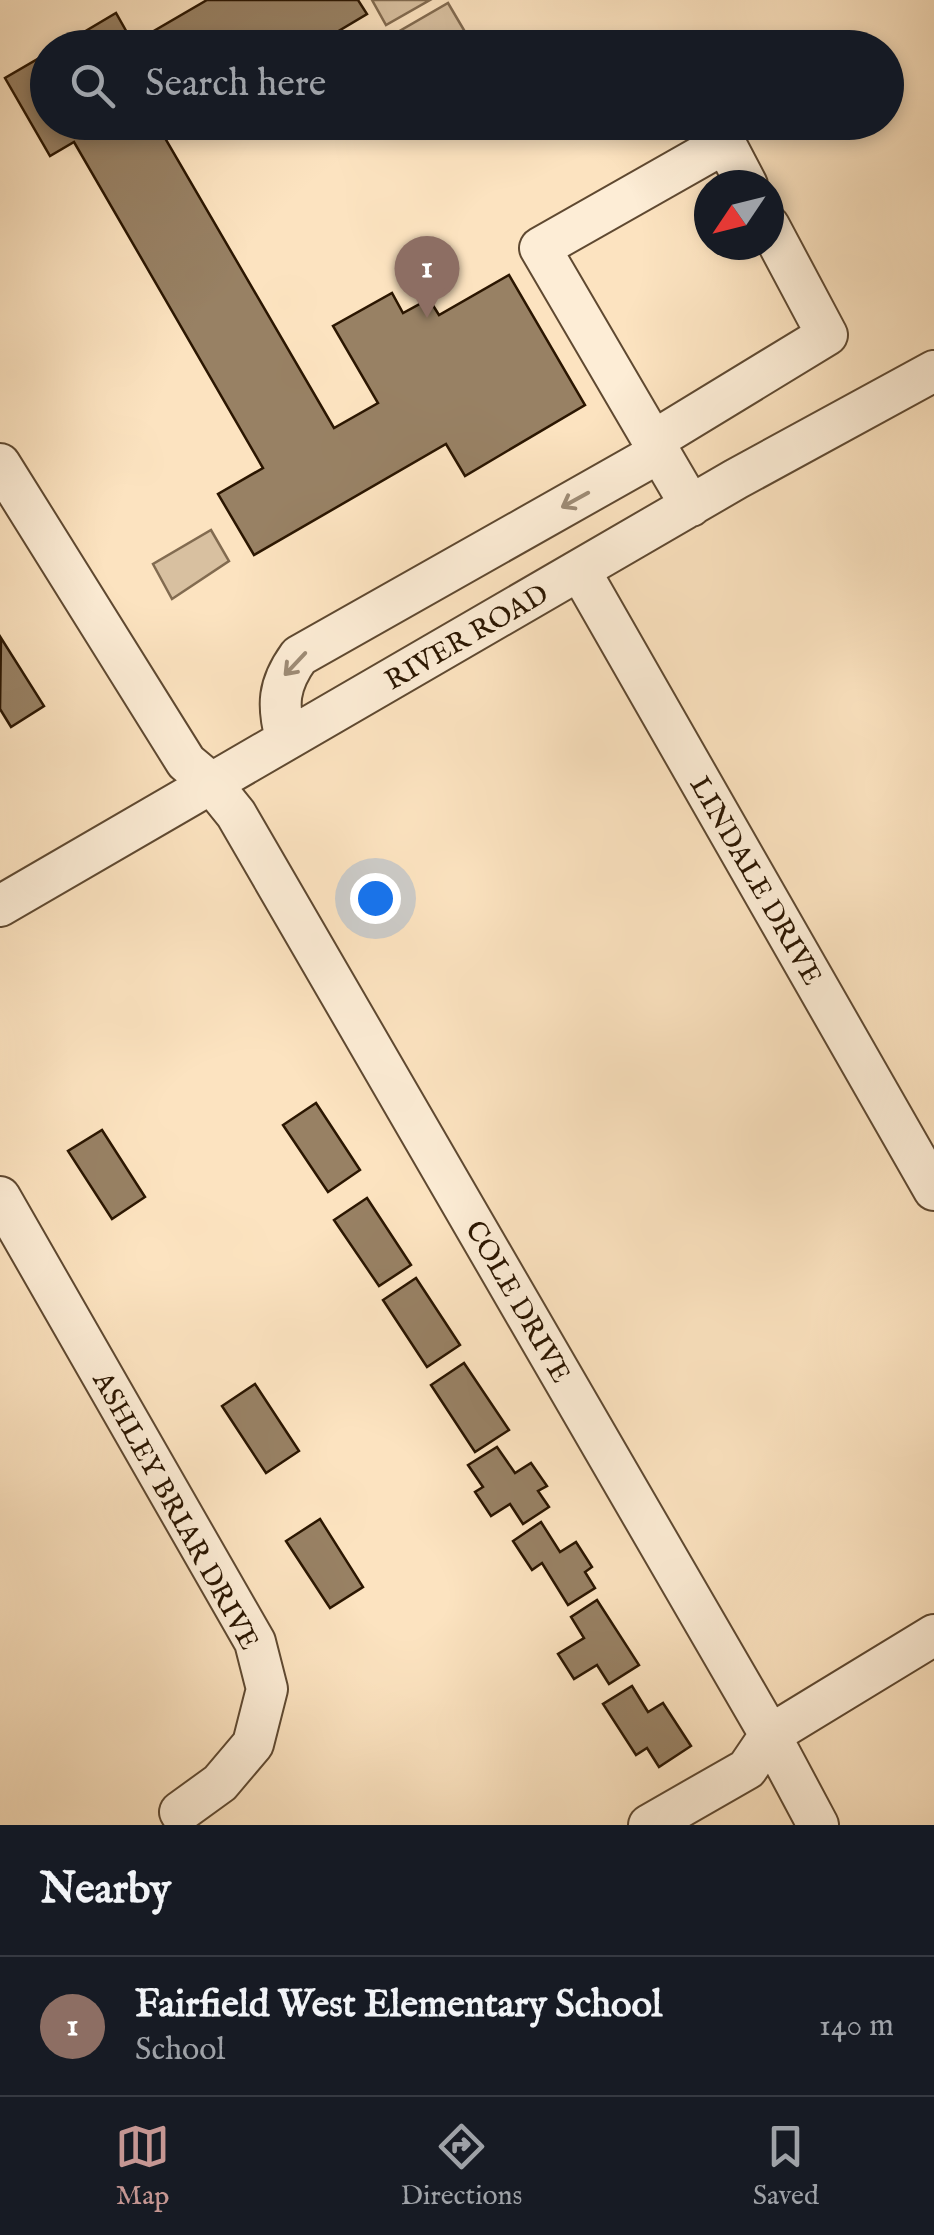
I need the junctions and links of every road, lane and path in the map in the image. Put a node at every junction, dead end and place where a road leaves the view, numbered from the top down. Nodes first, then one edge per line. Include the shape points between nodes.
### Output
1 (739, 170) edge
2 (784, 253) edge
3 (934, 371) edge
4 (656, 446) junction
5 (0, 464) edge
6 (692, 506) junction
7 (580, 571) junction
8 (286, 739) junction
9 (211, 783) junction
10 (0, 906) edge
11 (934, 1190) edge
12 (0, 1197) edge
13 (934, 1636) edge
14 (770, 1735) junction
15 (180, 1812) dead end
16 (649, 1825) edge
17 (818, 1825) edge

1 - 4 street via 725,143 540,248
2 - 4 street via 828,334
3 - 6 street, RIVER ROAD
4 - 6 street
4 -> 8 street via 299,656 284,676 279,714
5 - 9 street, COLE DRIVE via 186,762
6 - 7 street, RIVER ROAD
7 - 8 street, RIVER ROAD
7 - 11 street, LINDALE DRIVE
8 - 9 street, RIVER ROAD
9 - 10 street, RIVER ROAD
9 - 14 street, COLE DRIVE via 246,831
12 - 15 street, ASHLEY BRIAR DRIVE via 255,1642 268,1689 253,1744 220,1783
13 - 14 street
14 - 16 street via 748,1769
14 - 17 street, COLE DRIVE

